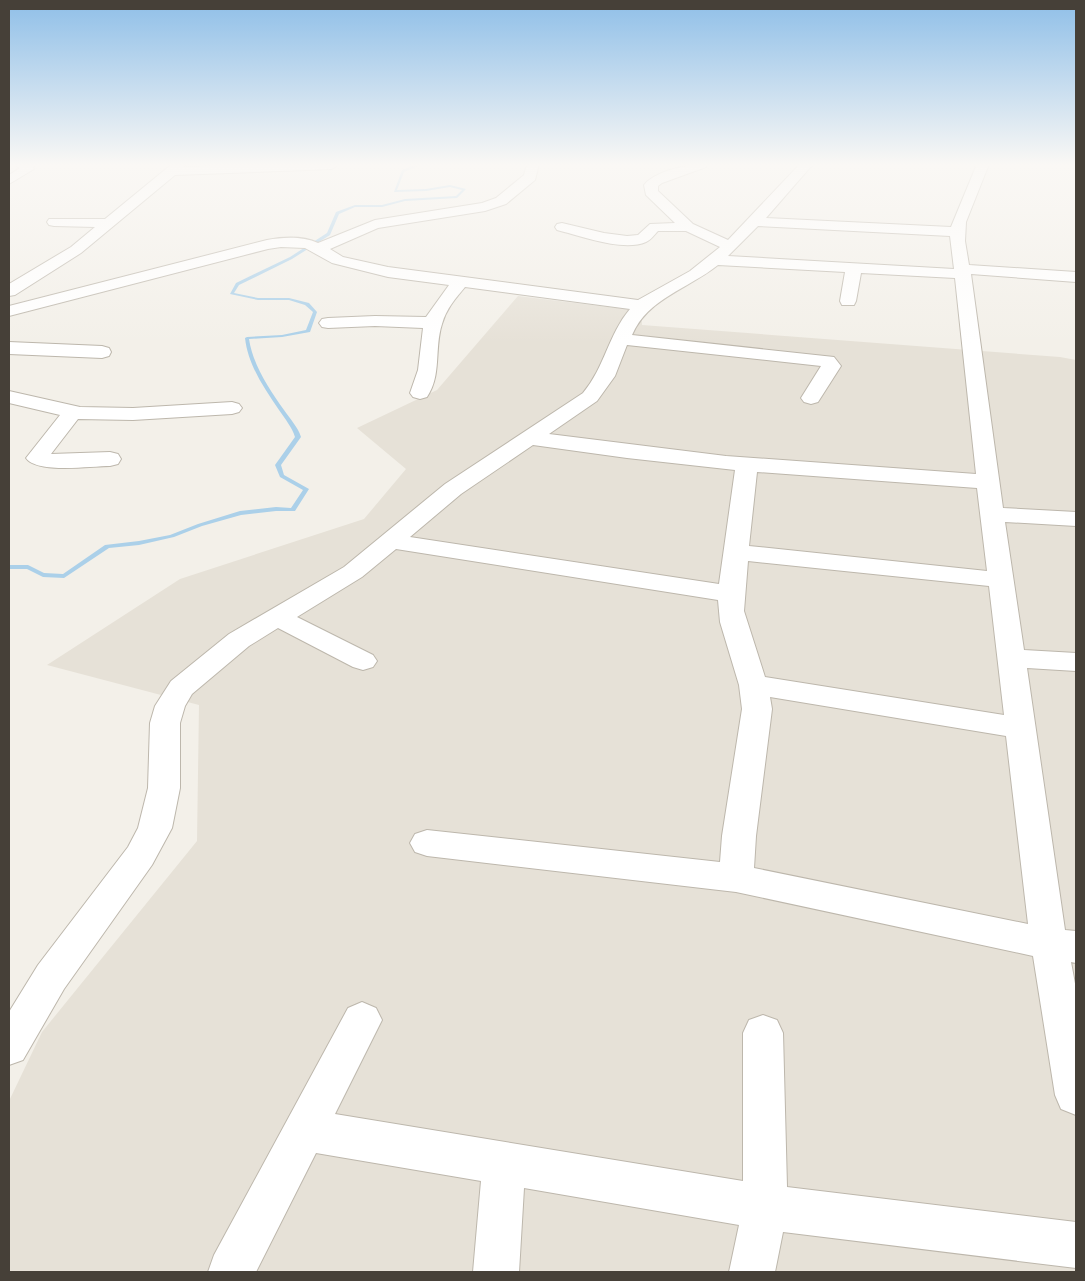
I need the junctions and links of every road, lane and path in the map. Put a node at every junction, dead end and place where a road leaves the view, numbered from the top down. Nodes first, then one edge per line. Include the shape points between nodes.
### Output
1 (108, 224) edge
2 (376, 224) edge
3 (684, 224) edge
4 (754, 224) edge
5 (792, 224) edge
6 (959, 224) edge
7 (562, 227) dead end
8 (688, 227) junction
9 (957, 232) junction
10 (313, 246) junction
11 (729, 246) junction
12 (712, 260) junction
13 (854, 268) junction
14 (9, 271) edge
15 (963, 271) junction
16 (39, 274) junction
17 (1076, 278) edge
18 (462, 281) junction
19 (9, 291) edge
20 (848, 301) dead end
21 (643, 306) junction
22 (9, 311) edge
23 (328, 322) dead end
24 (433, 323) junction
25 (619, 339) junction
26 (9, 348) edge
27 (102, 352) dead end
28 (420, 393) dead end
29 (9, 397) edge
30 (811, 398) dead end
31 (232, 408) dead end
32 (73, 411) junction
33 (531, 438) junction
34 (110, 459) dead end
35 (747, 465) junction
36 (988, 482) junction
37 (993, 514) junction
38 (1076, 519) edge
39 (391, 541) junction
40 (736, 552) junction
41 (1001, 580) junction
42 (731, 594) junction
43 (277, 617) junction
44 (1012, 658) junction
45 (363, 660) dead end
46 (1076, 662) edge
47 (753, 685) junction
48 (1021, 728) junction
49 (427, 843) dead end
50 (736, 878) junction
51 (1063, 945) edge
52 (362, 1020) dead end
53 (763, 1033) dead end
54 (9, 1047) edge
55 (1076, 1095) edge
56 (304, 1130) junction
57 (504, 1164) junction
58 (765, 1207) junction
59 (1076, 1245) edge
60 (236, 1272) edge
61 (496, 1272) edge
62 (752, 1272) edge

1 - 16 street
2 - 10 street
3 - 8 street
4 - 11 street
5 - 9 street
6 - 9 street
7 - 8 street via 629,240 644,238 655,227
8 - 11 street
9 - 15 street
10 - 18 street via 338,260 361,266
10 - 22 street via 296,242 267,245
11 - 12 street
12 - 13 street
12 - 21 street via 696,274
13 - 15 street
13 - 20 street
14 - 16 street
15 - 17 street
15 - 36 street
16 - 19 street
18 - 21 street
18 - 24 street via 444,302
21 - 25 street
23 - 24 street
24 - 28 street via 428,373
25 - 30 street via 827,361 832,366
25 - 33 street via 608,371 597,390
26 - 27 street
29 - 32 street
31 - 32 street via 133,414
32 - 34 street via 36,458 46,462
33 - 35 street
33 - 39 street via 453,489
35 - 36 street
35 - 40 street
36 - 37 street
37 - 38 street
37 - 41 street
39 - 42 street
39 - 43 street via 353,572
40 - 41 street
40 - 42 street
41 - 44 street
42 - 47 street via 733,622
43 - 45 street
43 - 54 street via 240,640 180,688 165,723 164,788 155,828 140,856 51,977
44 - 46 street
44 - 48 street
47 - 48 street
47 - 50 street via 757,709
48 - 51 street
49 - 50 street
50 - 51 street
51 - 55 street
52 - 56 street
53 - 58 street
56 - 57 street
56 - 60 street
57 - 58 street
57 - 61 street
58 - 59 street
58 - 62 street

